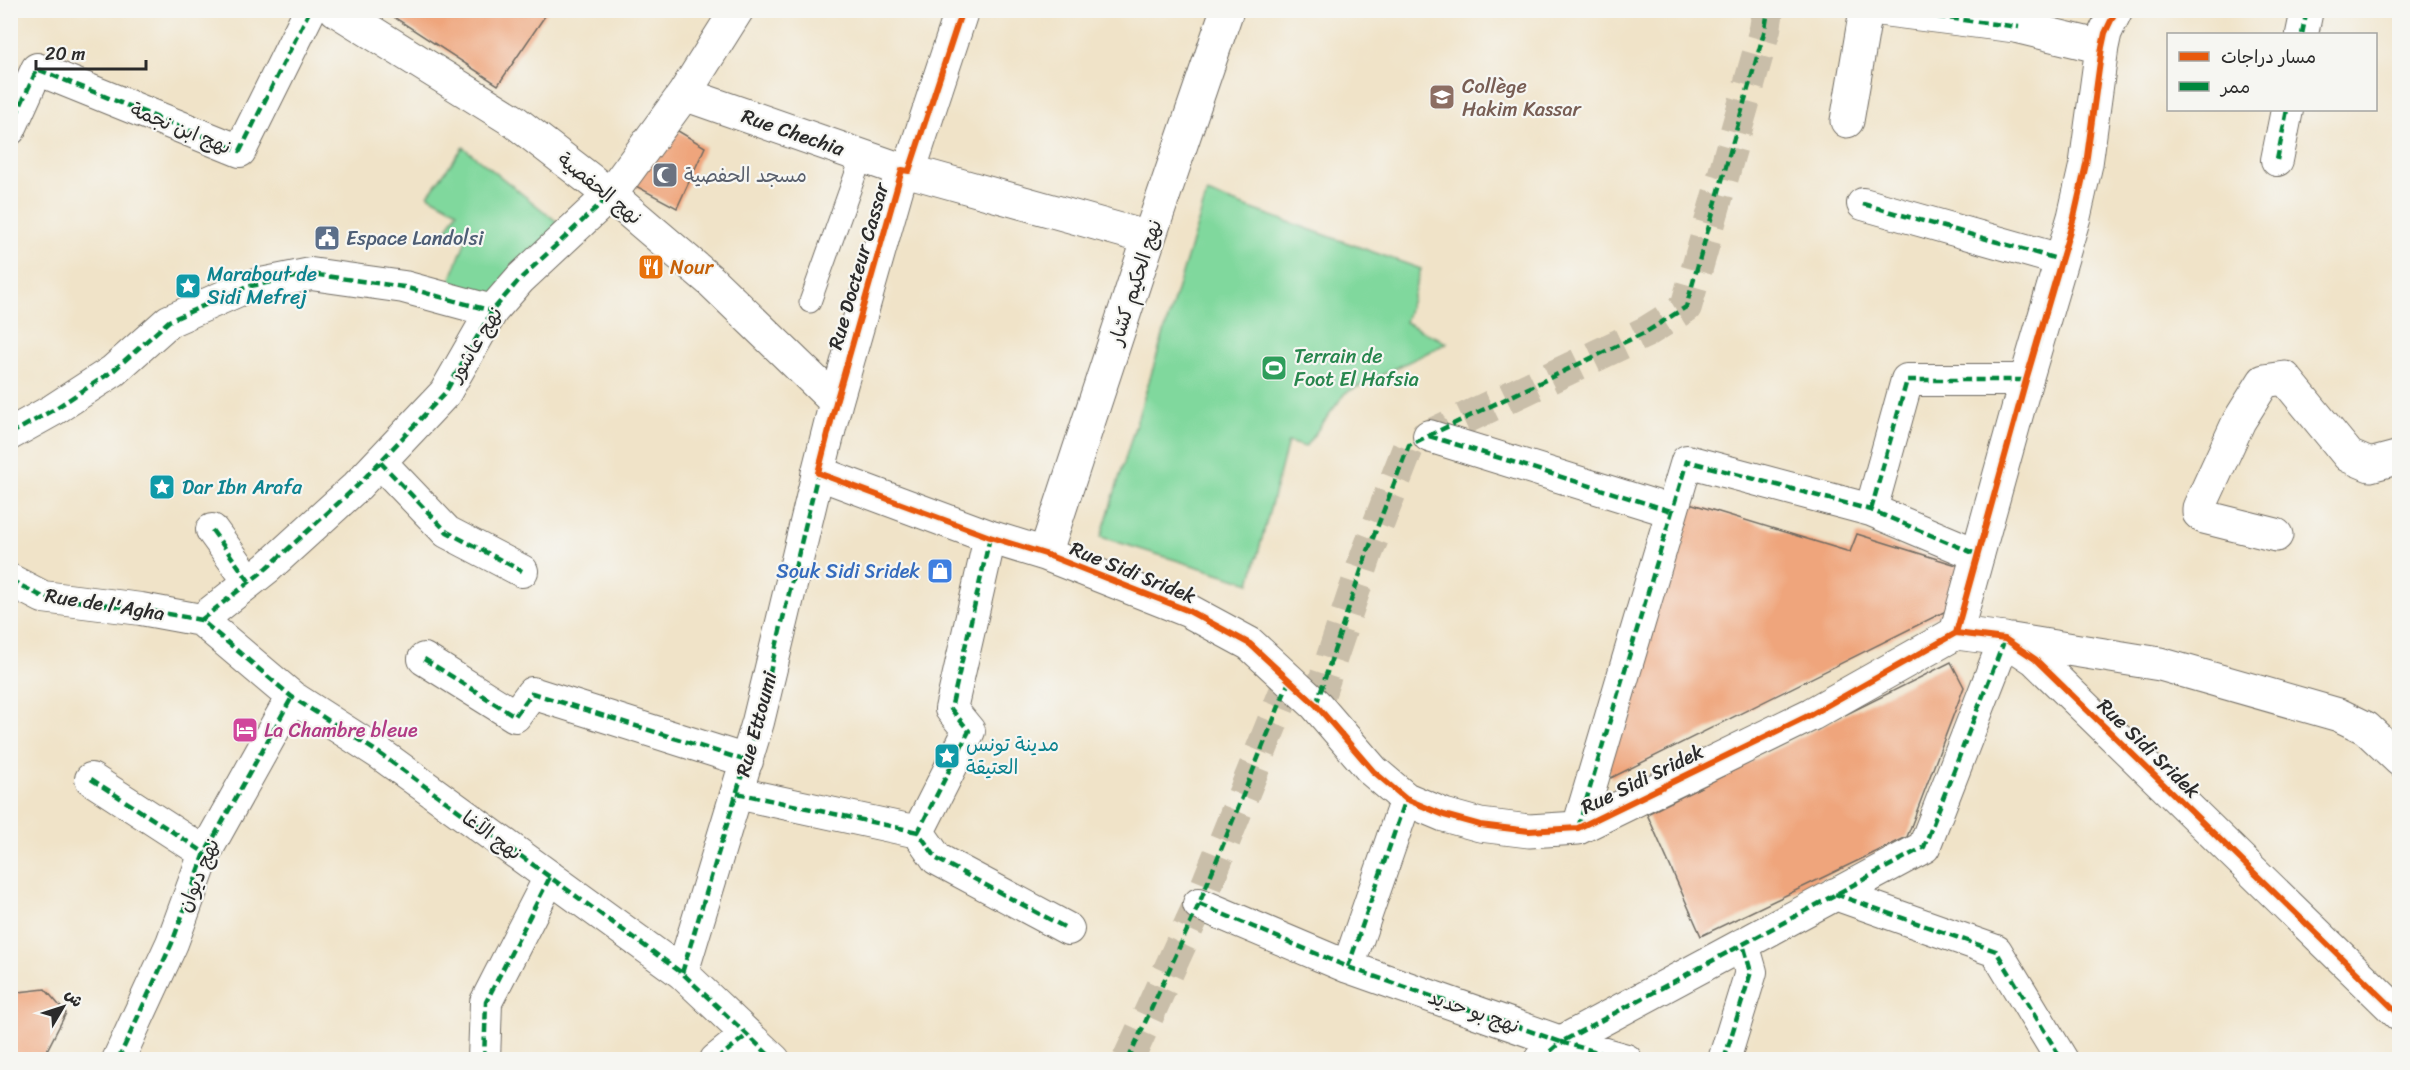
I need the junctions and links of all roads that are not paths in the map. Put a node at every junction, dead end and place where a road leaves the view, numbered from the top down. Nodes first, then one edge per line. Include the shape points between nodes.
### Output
1 (310, 10) edge
2 (336, 10) edge
3 (737, 10) edge
4 (962, 10) edge
5 (1227, 10) edge
6 (1866, 10) edge
7 (1883, 10) edge
8 (2116, 10) edge
9 (2307, 10) edge
10 (2021, 19) edge
11 (2302, 33) edge
12 (2102, 47) junction
13 (684, 93) junction
14 (2287, 111) edge
15 (1847, 121) dead end
16 (10, 129) edge
17 (862, 156) junction
18 (2277, 160) dead end
19 (906, 171) junction
20 (610, 195) junction
21 (1863, 204) dead end
22 (1149, 238) junction
23 (2061, 260) junction
24 (810, 302) dead end
25 (492, 311) junction
26 (2026, 380) junction
27 (836, 402) junction
28 (10, 434) edge
29 (1429, 436) dead end
30 (2400, 457) edge
31 (380, 462) junction
32 (818, 473) junction
33 (1871, 510) junction
34 (1671, 511) junction
35 (212, 530) dead end
36 (2277, 535) dead end
37 (990, 537) junction
38 (1045, 554) junction
39 (1978, 555) junction
40 (522, 571) dead end
41 (10, 580) edge
42 (249, 581) junction
43 (201, 620) junction
44 (1956, 633) junction
45 (2005, 639) junction
46 (424, 659) dead end
47 (292, 697) junction
48 (2400, 760) edge
49 (747, 761) junction
50 (91, 779) dead end
51 (737, 793) junction
52 (1406, 800) junction
53 (1578, 828) junction
54 (918, 832) junction
55 (205, 853) junction
56 (550, 877) junction
57 (1835, 894) junction
58 (1199, 904) dead end
59 (1068, 928) dead end
60 (1743, 944) junction
61 (1348, 967) junction
62 (682, 973) junction
63 (2400, 1015) edge
64 (747, 1035) junction
65 (1551, 1051) edge
66 (118, 1059) edge
67 (484, 1059) edge
68 (716, 1059) edge
69 (774, 1059) edge
70 (1626, 1059) edge
71 (1724, 1059) edge
72 (2062, 1059) edge

1 - 16 street, نهج ابن نجمة via 240,151 37,69
2 - 20 street, نهج الحفصية via 514,121
3 - 13 street, نهج عاشور
4 - 19 street, Rue Docteur Cassar
5 - 22 street, نهج الحكيم كسّار
6 - 15 street
7 - 10 street
8 - 12 street
9 - 11 street
10 - 12 street
12 - 23 street via 2086,164
13 - 17 street, Rue Chechia
13 - 20 street, نهج عاشور
14 - 18 street
17 - 19 street, Rue Chechia
17 - 24 lane
19 - 22 street, Rue Chechia
19 - 27 street, Rue Docteur Cassar
20 - 25 street, نهج عاشور via 520,279
20 - 27 street, نهج الحفصية via 711,280
21 - 23 street
22 - 38 street, نهج الحكيم كسّار
23 - 26 street
25 - 28 street via 404,287 311,274 246,287 169,321 113,371
25 - 31 street, نهج عاشور via 445,393
26 - 33 street via 1906,380
26 - 39 street
27 - 32 street, Rue Docteur Cassar
29 - 34 street
30 - 36 street via 2370,465 2349,456 2285,378 2264,381 2240,421 2199,513
31 - 40 street via 447,532
31 - 42 street, نهج عاشور
32 - 37 street, Rue Sidi Sridek
32 - 49 street, Rue Ettoumi
33 - 34 street via 1687,460
33 - 39 street
34 - 53 street
35 - 42 street
37 - 38 street, Rue Sidi Sridek
37 - 54 street via 951,709 969,731
38 - 52 street, Rue Sidi Sridek via 1189,611 1250,644 1316,705 1373,771
39 - 44 street
41 - 43 street, Rue de l'Agha via 43,597
42 - 43 street, نهج عاشور
43 - 47 street, نهج الآغا
44 - 45 street, Rue Sidi Sridek
44 - 53 street, Rue Sidi Sridek via 1812,714
45 - 48 street via 2160,664 2338,715 2366,728
45 - 57 street via 1923,847
45 - 63 street, Rue Sidi Sridek via 2035,659
46 - 49 street via 515,716 532,693
47 - 55 street, نهج ديوان
47 - 56 street, نهج الآغا via 380,753
49 - 51 street, Rue Ettoumi
50 - 55 street
51 - 54 street
51 - 62 street, Rue Ettoumi
52 - 53 street, Rue Sidi Sridek via 1480,825 1529,831
52 - 61 street
54 - 59 street via 937,860
55 - 66 street, نهج ديوان via 172,943
56 - 62 street, نهج الآغا
56 - 67 street via 486,1002
57 - 60 street
57 - 72 street via 1996,951
58 - 61 street, نهج بو حديد
60 - 65 street
60 - 71 street via 1751,972
61 - 65 street, نهج بو حديد
62 - 64 street, نهج الآغا
64 - 68 street
64 - 69 street, نهج الآغا
65 - 70 street, نهج بو حديد

